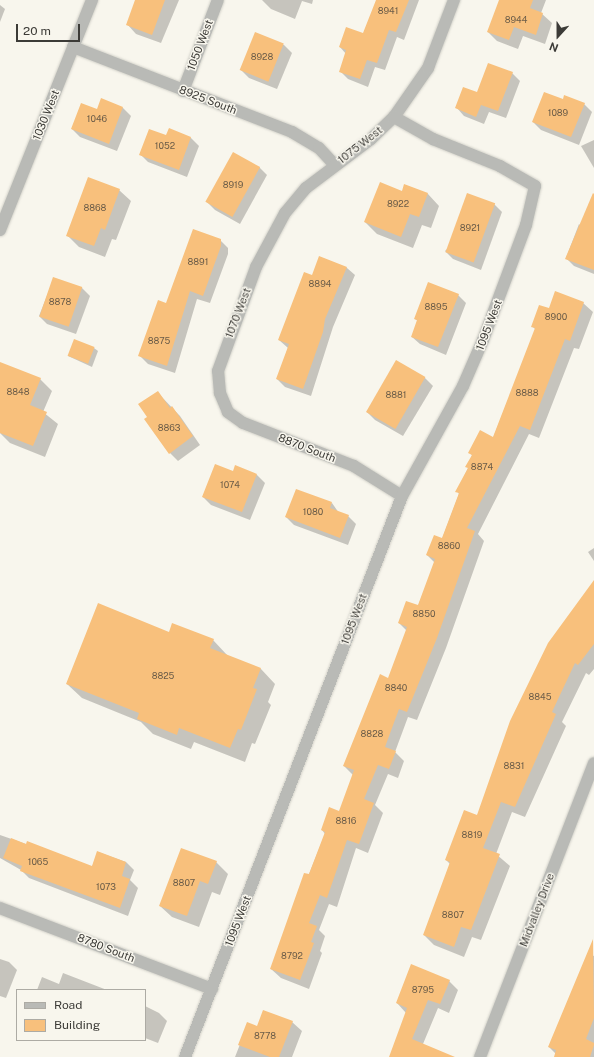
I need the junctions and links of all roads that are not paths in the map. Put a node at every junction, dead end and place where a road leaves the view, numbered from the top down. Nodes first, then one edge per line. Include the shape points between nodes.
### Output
1 (92, 0) edge
2 (218, 0) edge
3 (454, 0) edge
4 (73, 47) junction
5 (183, 90) junction
6 (394, 117) junction
7 (334, 165) junction
8 (0, 230) edge
9 (271, 237) joint
10 (220, 393) joint
11 (402, 496) junction
12 (594, 763) edge
13 (0, 908) edge
14 (212, 989) junction
15 (185, 1057) edge
16 (480, 1057) edge

1 - 4 street, 1030 West
2 - 5 street, 1050 West
3 - 6 street, 1075 West via 428,68
4 - 5 street, 8925 South
4 - 8 street, 1030 West
5 - 7 street, 8925 South via 292,132 319,148
6 - 7 street, 1075 West via 371,139
6 - 11 street, 1095 West via 433,140 500,166 535,186 526,225 483,340 463,386
7 - 9 street, 1075 West via 306,188 285,213
9 - 10 street, 1070 West via 256,267 225,349 218,371
10 - 11 street, 8870 South via 228,412 243,423 354,466
11 - 14 street, 1095 West
12 - 16 street, Midvalley Drive
13 - 14 street, 8780 South
14 - 15 street, 1095 West

